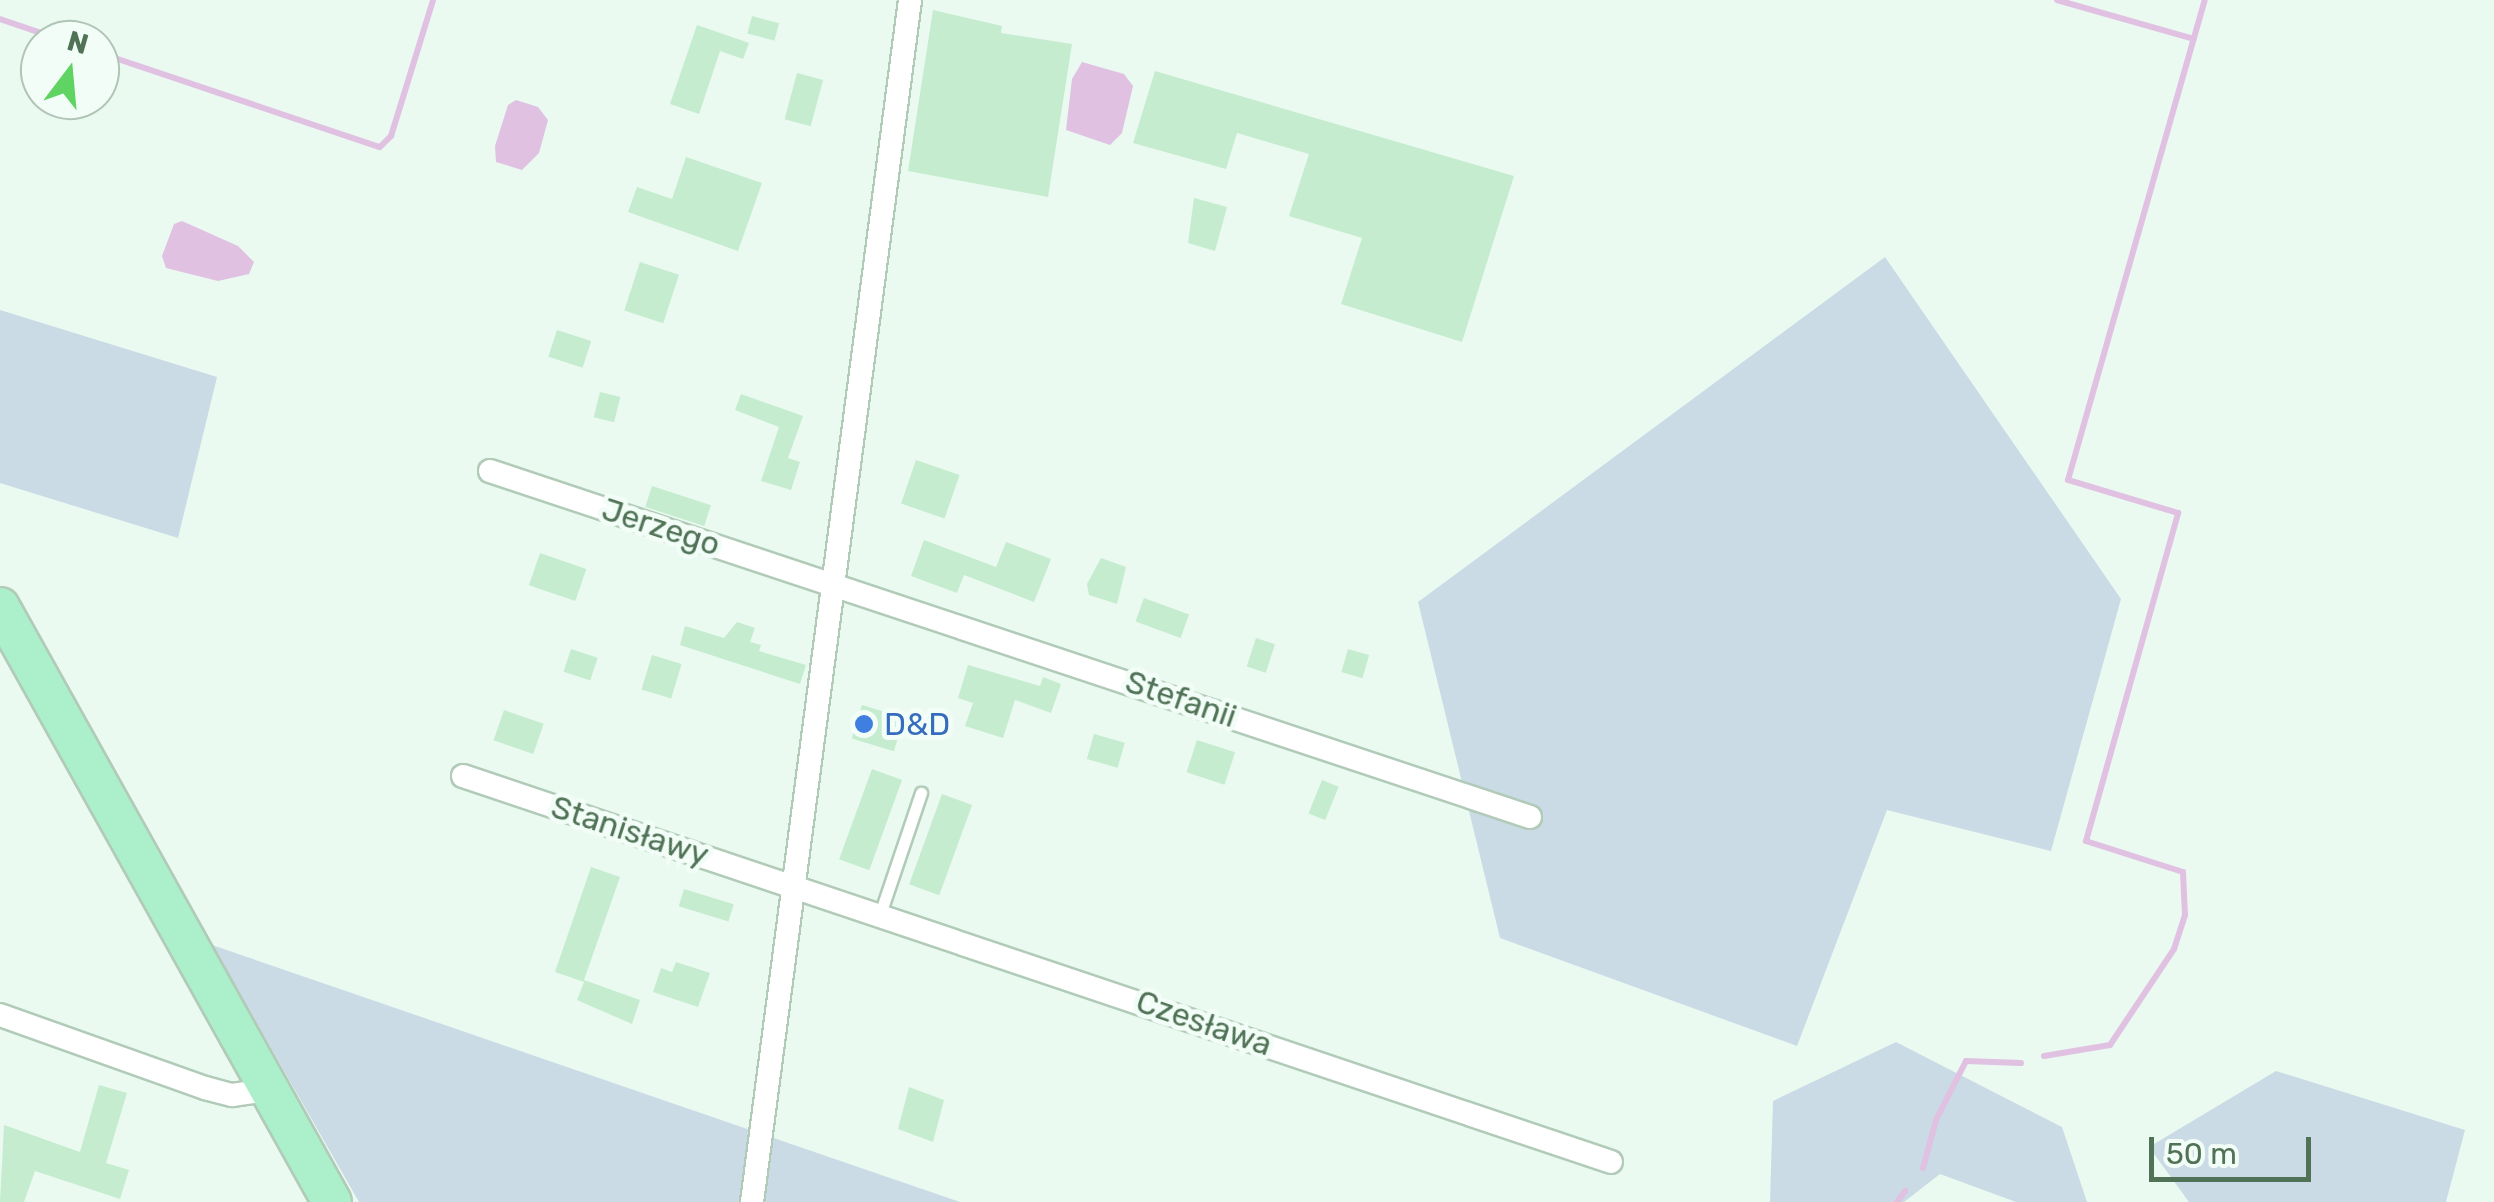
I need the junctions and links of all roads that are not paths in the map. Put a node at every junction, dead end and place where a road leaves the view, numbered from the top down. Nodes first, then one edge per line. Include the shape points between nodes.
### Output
1 (910, 0) edge
2 (490, 471) dead end
3 (832, 580) junction
4 (0, 607) edge
5 (463, 776) dead end
6 (921, 793) dead end
7 (1530, 817) dead end
8 (796, 886) junction
9 (880, 914) junction
10 (0, 1015) edge
11 (269, 1090) junction
12 (1611, 1162) dead end
13 (332, 1202) edge
14 (752, 1202) edge

1 - 3 street
2 - 3 street, Jerzego
3 - 7 street, Stefanii
3 - 8 street
4 - 11 main road
5 - 8 street, Stanisławy
6 - 9 lane
8 - 9 street, Czesława
8 - 14 street
9 - 12 street, Czesława
10 - 11 street via 232,1095
11 - 13 main road

